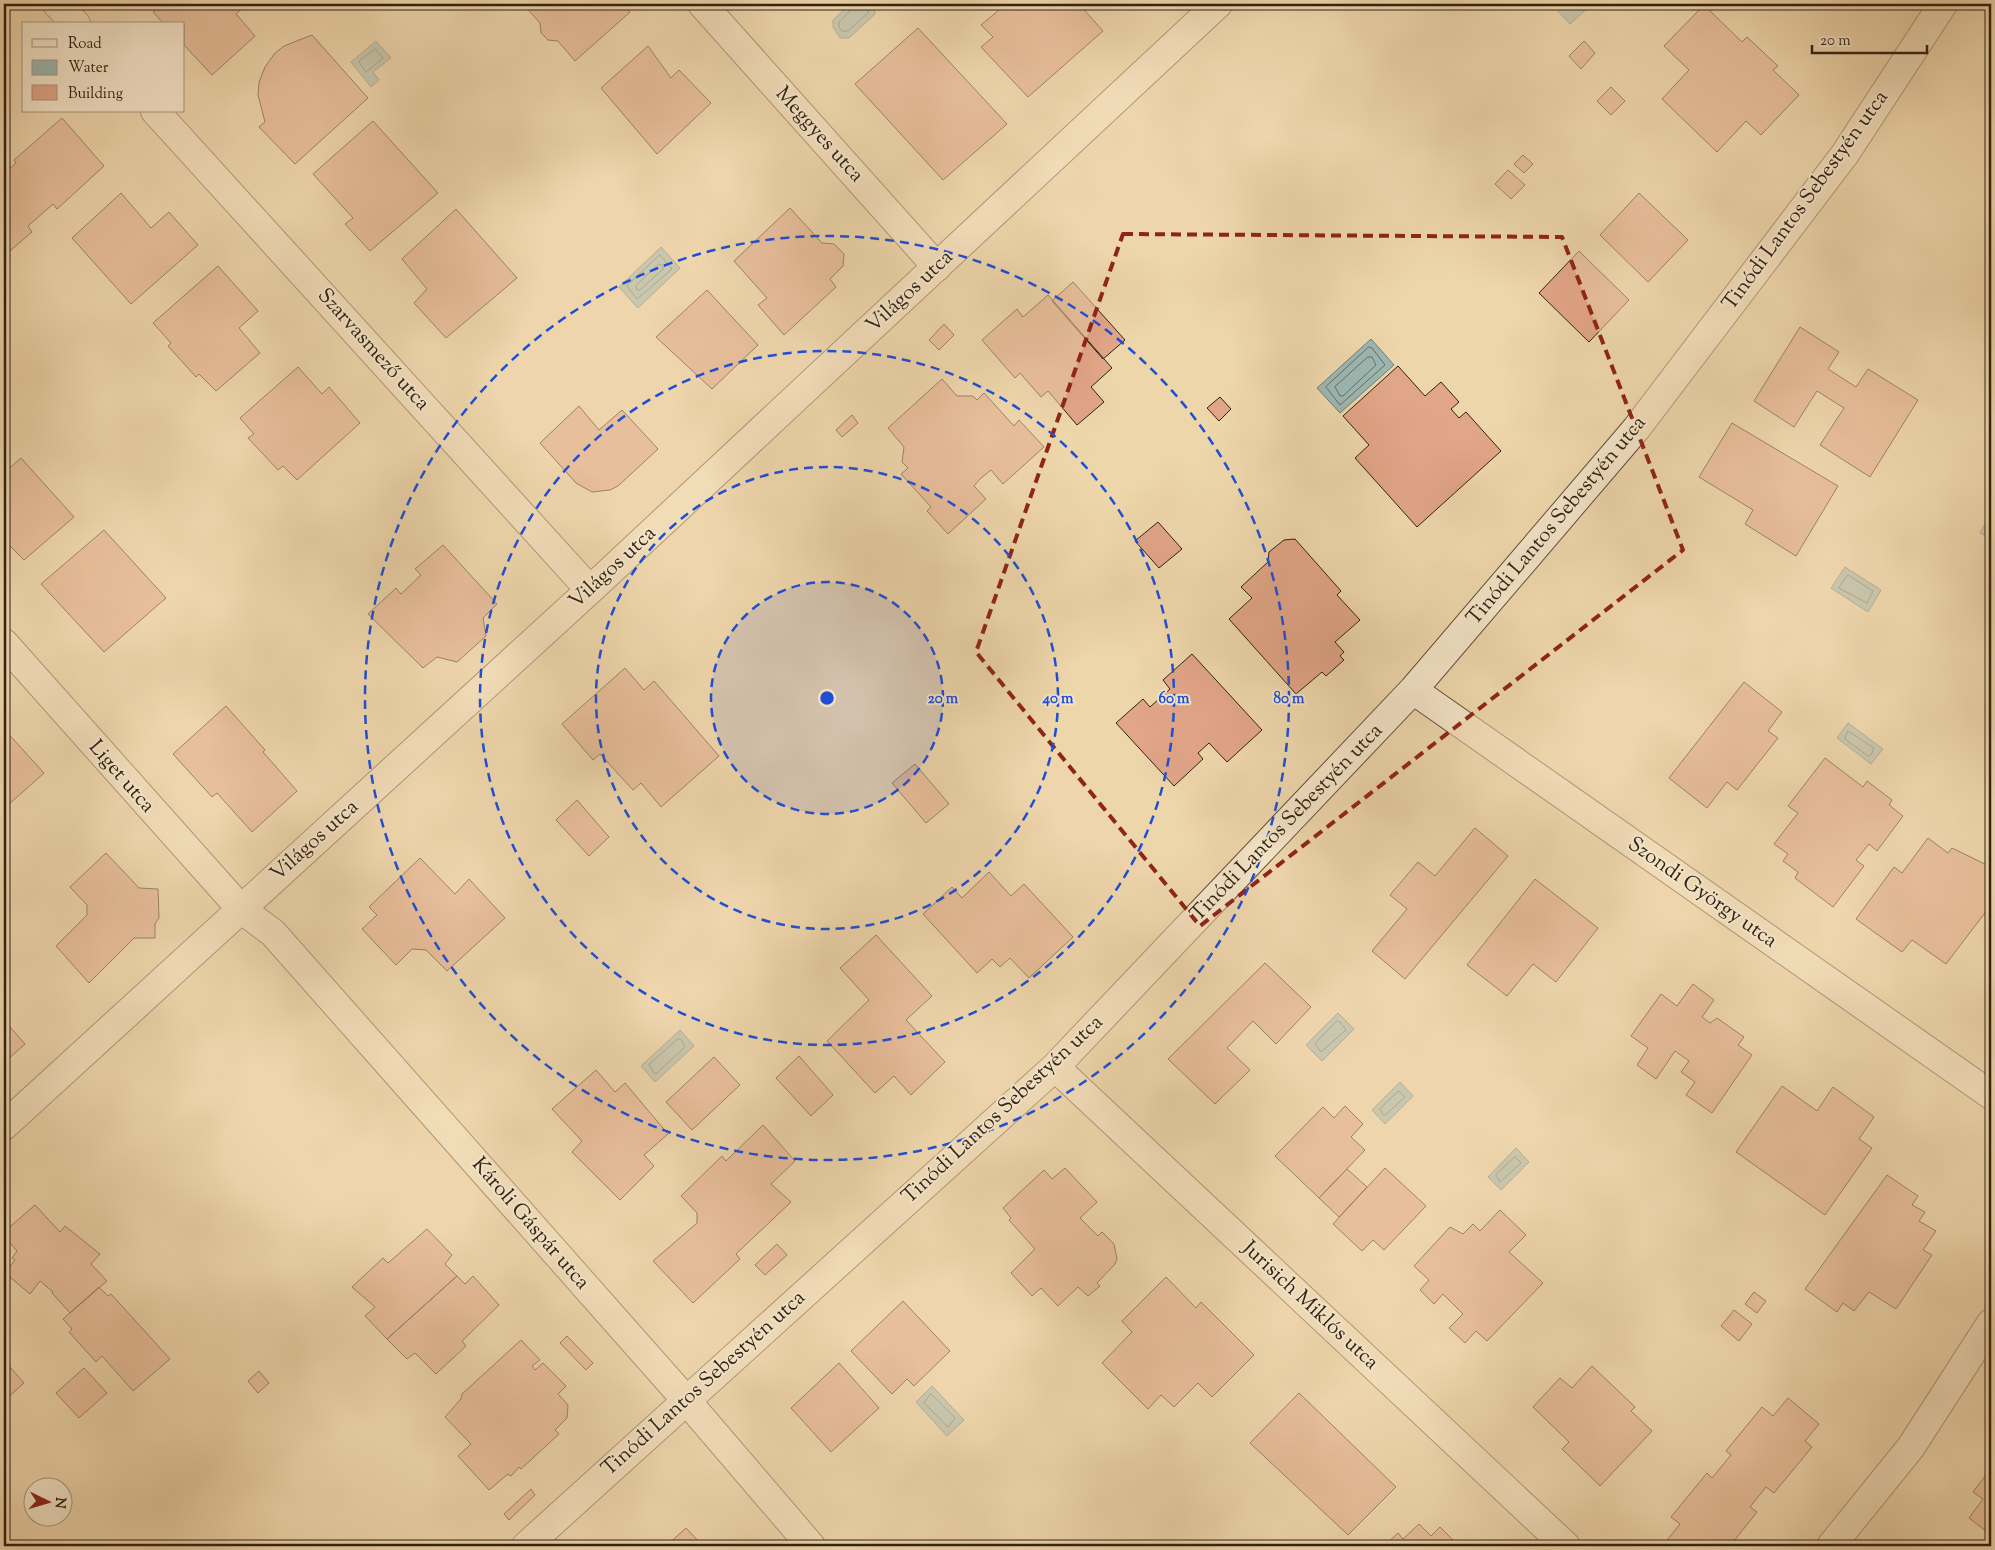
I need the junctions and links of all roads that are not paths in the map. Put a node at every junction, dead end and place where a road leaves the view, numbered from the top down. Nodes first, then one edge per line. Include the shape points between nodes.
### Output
1 (58, 4) edge
2 (702, 4) edge
3 (1218, 4) edge
4 (1943, 4) edge
5 (74, 22) edge
6 (156, 112) edge
7 (937, 266) junction
8 (590, 590) junction
9 (4, 643) edge
10 (1413, 690) junction
11 (240, 909) junction
12 (1055, 1067) junction
13 (1991, 1096) edge
14 (4, 1126) edge
15 (1991, 1323) edge
16 (686, 1400) junction
17 (526, 1546) edge
18 (811, 1546) edge
19 (1566, 1546) edge
20 (1831, 1546) edge

1 - 5 street
2 - 7 street, Meggyes utca
3 - 7 street, Világos utca
4 - 10 street, Tinódi Lantos Sebestyén utca via 1845,154 1636,429
6 - 8 street, Szarvasmező utca
7 - 8 street, Világos utca
8 - 11 street, Világos utca
9 - 11 street, Liget utca
10 - 12 street, Tinódi Lantos Sebestyén utca
10 - 13 street, Szondi György utca
11 - 14 street, Világos utca
11 - 16 street, Károli Gáspár utca via 273,933
12 - 16 street, Tinódi Lantos Sebestyén utca
12 - 19 street, Jurisich Miklós utca
15 - 20 street via 1911,1447
16 - 17 street, Tinódi Lantos Sebestyén utca
16 - 18 street, Károli Gáspár utca

